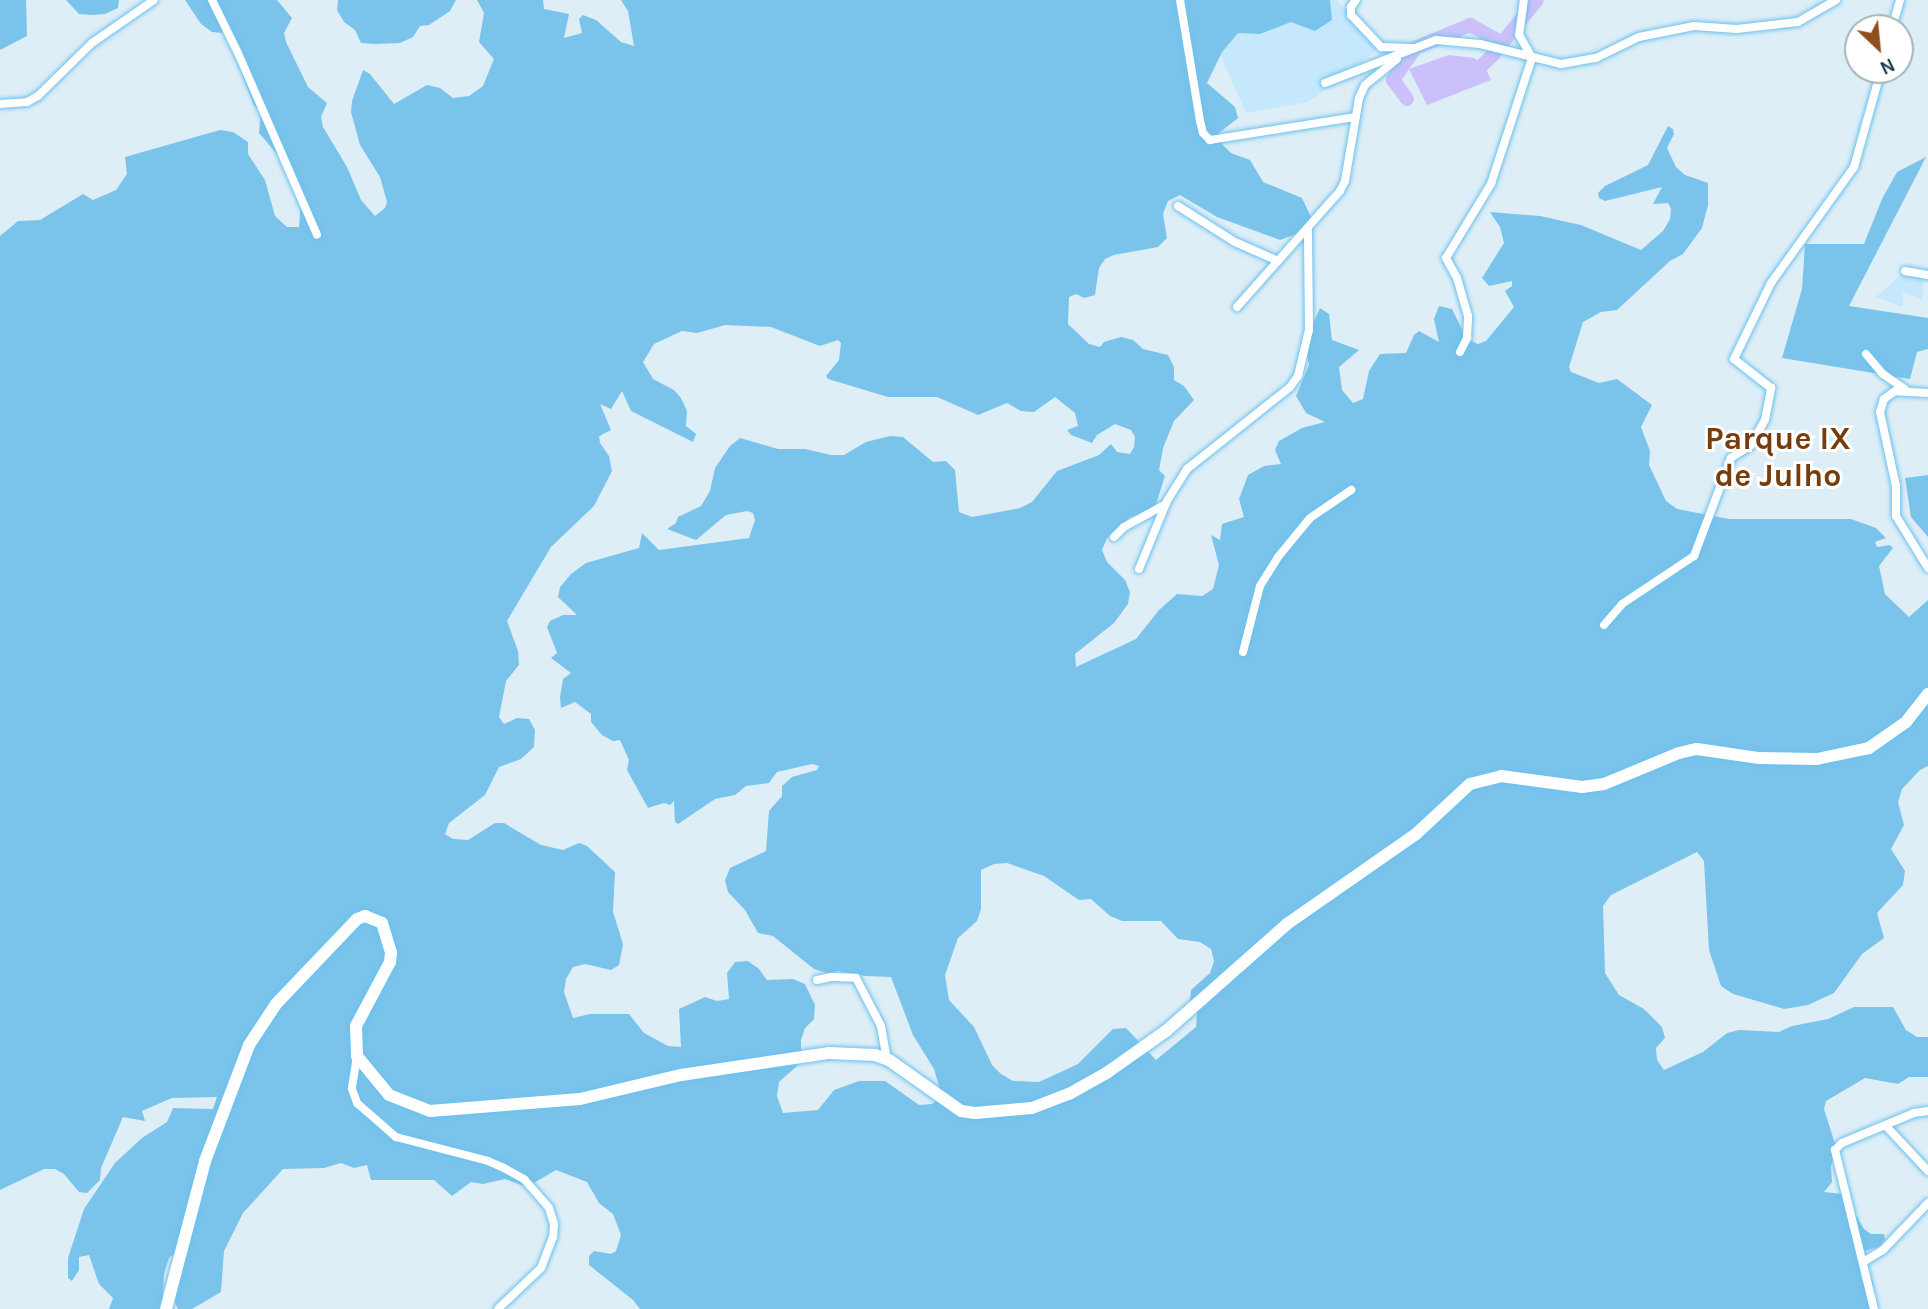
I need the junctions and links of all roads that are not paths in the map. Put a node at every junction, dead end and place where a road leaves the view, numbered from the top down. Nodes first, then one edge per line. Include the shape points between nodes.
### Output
1 (154, 0) edge
2 (212, 0) edge
3 (1181, 0) edge
4 (1356, 0) edge
5 (1524, 0) edge
6 (1836, 0) edge
7 (1415, 48) junction
8 (1402, 55) junction
9 (1532, 58) junction
10 (1325, 83) dead end
11 (1877, 84) edge
12 (0, 104) edge
13 (1354, 117) junction
14 (1178, 206) dead end
15 (1308, 228) junction
16 (317, 235) dead end
17 (1278, 261) junction
18 (1905, 271) dead end
19 (1928, 275) edge
20 (1237, 307) dead end
21 (1460, 352) dead end
22 (1866, 354) dead end
23 (1906, 390) junction
24 (1928, 393) edge
25 (1351, 491) dead end
26 (1166, 504) junction
27 (1114, 537) dead end
28 (1139, 569) dead end
29 (1928, 569) edge
30 (1604, 625) dead end
31 (1243, 652) dead end
32 (1928, 694) edge
33 (817, 980) dead end
34 (357, 1056) junction
35 (887, 1059) junction
36 (1928, 1111) edge
37 (1886, 1126) junction
38 (1928, 1171) edge
39 (1928, 1203) edge
40 (1863, 1262) junction
41 (166, 1309) edge
42 (498, 1309) edge
43 (1874, 1309) edge

1 - 12 street via 92,43 38,96 27,102
2 - 16 street
3 - 13 street via 1203,133 1210,140
4 - 7 street via 1351,15 1381,47
5 - 9 street via 1519,35
6 - 9 street via 1798,22 1772,27 1694,26 1639,37 1596,58 1561,64
7 - 8 street
7 - 9 street via 1451,39
8 - 10 street
8 - 13 street via 1365,85
9 - 21 street via 1492,184 1446,258 1468,316 1467,338
11 - 30 street via 1854,167 1771,283 1734,359 1771,388 1765,420 1751,445 1731,458 1694,556 1622,604
13 - 15 street via 1345,181
14 - 17 street via 1235,242
15 - 17 street
15 - 26 street via 1308,330 1298,376 1187,469
17 - 20 street
18 - 19 street
22 - 23 street
23 - 24 street
23 - 29 street via 1889,394 1880,412 1896,486 1896,516
25 - 31 street via 1310,518 1278,557 1260,586
26 - 27 street
26 - 28 street
32 - 35 street via 1906,722 1869,748 1817,759 1791,761 1697,749 1604,784 1582,787 1501,776 1470,785 1416,834 1287,924 1166,1031 1108,1072 1032,1108 961,1111
33 - 35 street via 856,978 881,1026
34 - 35 street via 389,1095 430,1111 580,1099 681,1075 829,1053
34 - 41 street via 356,1026 391,953 382,923 365,916 350,923 276,1004 249,1045 205,1161
34 - 42 street via 352,1089 356,1103 396,1138 488,1160 524,1179 549,1208 553,1237 541,1268
36 - 37 street
37 - 38 street
37 - 40 street via 1842,1143 1835,1155
39 - 40 street via 1883,1250
40 - 43 street

